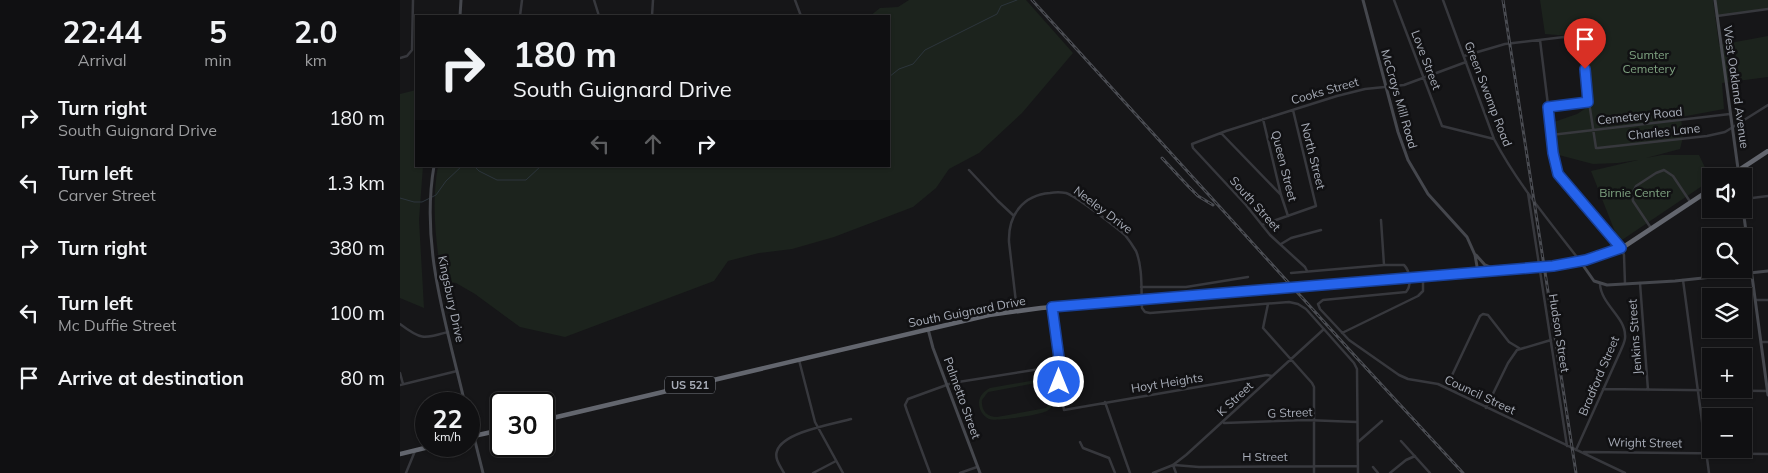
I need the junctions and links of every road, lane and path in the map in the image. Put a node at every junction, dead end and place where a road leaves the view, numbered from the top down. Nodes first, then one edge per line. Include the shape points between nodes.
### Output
1 (413, 0) edge
2 (461, 0) edge
3 (522, 0) edge
4 (594, 0) edge
5 (653, 0) edge
6 (795, 0) edge
7 (1363, 0) edge
8 (1394, 0) edge
9 (1443, 0) edge
10 (1715, 0) edge
11 (1768, 9) edge
12 (460, 15) edge
13 (520, 15) edge
14 (599, 15) edge
15 (652, 15) edge
16 (801, 15) edge
17 (1717, 16) junction
18 (415, 40) edge
19 (1540, 40) junction
20 (1464, 56) junction
21 (400, 58) edge
22 (1466, 62) junction
23 (1424, 78) junction
24 (1386, 87) junction
25 (1588, 102) junction
26 (1768, 105) edge
27 (1548, 107) junction
28 (1293, 110) junction
29 (1730, 114) junction
30 (1263, 119) junction
31 (1732, 129) junction
32 (1593, 130) junction
33 (1221, 133) junction
34 (1551, 135) junction
35 (1494, 139) junction
36 (1192, 146) joint
37 (1768, 151) edge
38 (434, 167) edge
39 (1737, 168) edge
40 (1746, 168) edge
41 (970, 170) dead end
42 (1528, 193) junction
43 (1280, 195) junction
44 (1702, 195) edge
45 (1768, 196) edge
46 (1752, 198) edge
47 (1691, 203) junction
48 (1014, 216) junction
49 (1288, 216) junction
50 (1381, 220) dead end
51 (1262, 225) junction
52 (1652, 229) junction
53 (1321, 230) dead end
54 (1280, 244) junction
55 (1621, 248) junction
56 (1476, 255) junction
57 (1580, 262) junction
58 (1384, 265) junction
59 (1538, 267) junction
60 (1498, 270) junction
61 (1307, 271) junction
62 (1478, 272) junction
63 (1768, 272) edge
64 (1291, 273) dead end
65 (1752, 273) joint
66 (1248, 277) dead end
67 (1423, 277) junction
68 (1409, 278) junction
69 (1703, 278) edge
70 (1683, 280) junction
71 (1640, 283) junction
72 (1600, 284) junction
73 (1624, 284) junction
74 (1141, 287) junction
75 (1142, 300) junction
76 (1756, 300) junction
77 (1768, 300) edge
78 (1268, 304) junction
79 (1052, 307) junction
80 (1017, 311) junction
81 (400, 324) edge
82 (928, 329) junction
83 (1324, 330) junction
84 (448, 332) junction
85 (1342, 333) junction
86 (1551, 340) junction
87 (1761, 342) junction
88 (1768, 342) edge
89 (1519, 348) junction
90 (1291, 359) junction
91 (799, 360) junction
92 (1059, 366) junction
93 (458, 371) junction
94 (400, 373) edge
95 (1272, 376) junction
96 (402, 384) edge
97 (947, 385) junction
98 (1446, 388) junction
99 (1603, 389) junction
100 (1648, 390) junction
101 (1698, 390) junction
102 (462, 392) edge
103 (1768, 392) edge
104 (1105, 402) junction
105 (1486, 408) junction
106 (555, 417) edge
107 (851, 419) dead end
108 (1314, 420) junction
109 (1382, 420) dead end
110 (1358, 422) junction
111 (1702, 422) edge
112 (1222, 423) junction
113 (818, 428) junction
114 (1401, 441) dead end
115 (1080, 442) dead end
116 (1358, 442) junction
117 (1567, 446) junction
118 (1576, 450) junction
119 (414, 451) joint
120 (1582, 453) junction
121 (1702, 453) edge
122 (400, 454) edge
123 (1752, 454) edge
124 (1768, 454) edge
125 (1414, 456) junction
126 (478, 457) edge
127 (1707, 458) edge
128 (836, 460) junction
129 (1173, 465) junction
130 (1314, 466) junction
131 (1358, 466) junction
132 (978, 467) junction
133 (1373, 467) dead end
134 (406, 473) edge
135 (483, 473) edge
136 (784, 473) edge
137 (813, 473) edge
138 (843, 473) edge
139 (930, 473) edge
140 (960, 473) edge
141 (980, 473) edge
142 (1115, 473) edge
143 (1130, 473) edge
144 (1153, 473) edge
145 (1176, 473) edge
146 (1314, 473) edge
147 (1358, 473) edge
148 (1378, 473) edge
149 (1390, 473) edge
150 (1430, 473) edge
151 (1625, 473) edge
152 (1709, 473) edge

1 - 18 street
2 - 12 street
3 - 13 street
4 - 14 street
5 - 15 street
6 - 16 street
7 - 24 street, McCrays Mill Road
8 - 23 street, Love Street
9 - 20 street, Green Swamp Road
10 - 17 street, West Oakland Avenue
11 - 17 street
17 - 29 street, West Oakland Avenue
18 - 21 street via 411,52
19 - 20 street via 1505,44
19 - 25 street via 1568,37 1578,40 1582,46
19 - 27 street
20 - 22 street, Green Swamp Road
22 - 23 street, Cooks Street
22 - 35 street, Green Swamp Road
23 - 24 street, Cooks Street
23 - 35 street, Love Street via 1442,126
24 - 28 street, Cooks Street via 1353,91
24 - 56 street, McCrays Mill Road via 1399,137 1412,169 1432,199 1467,237
25 - 27 street
25 - 32 street
26 - 31 street, Charles Lane
27 - 34 street
28 - 30 street, Cooks Street
28 - 49 street, North Street via 1316,206
29 - 31 street, West Oakland Avenue
29 - 32 street, Cemetery Road
30 - 33 street, Cooks Street
30 - 43 street, Queen Street
31 - 32 street, Charles Lane via 1707,136 1596,148
31 - 39 street, West Oakland Avenue
32 - 34 street, Cemetery Road
33 - 36 street, Cooks Street
33 - 43 street
34 - 55 street via 1560,178
35 - 42 street, Green Swamp Road
36 - 51 street, South Street
37 - 40 highway
38 - 84 street, Kingsbury Drive via 430,190 430,236
41 - 48 street
42 - 57 street, Green Swamp Road
42 - 59 street, Hudson Street
43 - 49 street, Queen Street
44 - 47 highway, South Guignard Drive / US 521
45 - 46 street
47 - 52 highway, South Guignard Drive / US 521
47 - 52 street via 1666,170 1636,186 1632,198
48 - 74 street, Neeley Drive via 1034,195 1069,194 1128,239 1138,256
48 - 80 street via 1008,232
49 - 51 street
50 - 58 street
51 - 54 street, South Street
52 - 55 highway, South Guignard Drive / US 521
53 - 54 street
54 - 61 street, South Street
55 - 57 highway, South Guignard Drive / US 521
55 - 73 street
56 - 60 street
56 - 62 street, McCrays Mill Road
57 - 59 highway, South Guignard Drive / US 521
57 - 72 street, Bradford Street
58 - 61 street
58 - 68 street via 1404,265
59 - 60 highway, South Guignard Drive / US 521
59 - 86 street, Hudson Street
60 - 62 highway, South Guignard Drive / US 521
61 - 64 street
62 - 67 highway, South Guignard Drive / US 521
63 - 65 street
65 - 76 street
66 - 74 street via 1191,286
67 - 68 highway, South Guignard Drive / US 521
67 - 85 street via 1423,290 1418,296
68 - 75 highway, South Guignard Drive / US 521, bridge
68 - 85 street, Council Street via 1409,288 1404,293 1323,300 1318,304
69 - 70 street
70 - 71 street
70 - 101 street
71 - 73 street
71 - 100 street, Jenkins Street
72 - 73 street
72 - 99 street, Bradford Street via 1602,294 1626,333
74 - 75 street, Neeley Drive
75 - 78 street via 1143,311 1150,313
75 - 79 highway, South Guignard Drive / US 521
76 - 77 street
76 - 87 street
78 - 83 street via 1298,304
78 - 90 street via 1263,328
79 - 80 highway, South Guignard Drive / US 521
79 - 92 street
80 - 82 highway, South Guignard Drive / US 521
81 - 84 street via 420,337
82 - 91 highway, South Guignard Drive / US 521
82 - 97 street, Palmetto Street
83 - 90 street, K Street
83 - 110 street via 1357,368
84 - 93 street, Kingsbury Drive
85 - 98 street, Council Street via 1405,378
86 - 89 street
86 - 117 street, Hudson Street
87 - 88 street
87 - 103 street
89 - 98 street via 1509,342 1488,315 1483,314
89 - 105 street
90 - 95 street, K Street
90 - 108 street via 1313,385
91 - 106 highway, South Guignard Drive / US 521
91 - 113 street
92 - 97 street
92 - 104 street, Hoyt Heights via 1064,410
93 - 96 street
93 - 102 street, Kingsbury Drive
94 - 96 street
95 - 104 street, Hoyt Heights
95 - 112 street, K Street
97 - 132 street, Palmetto Street
97 - 139 street via 910,398 905,405
98 - 105 street, Council Street
99 - 100 street
99 - 118 street, Bradford Street
100 - 101 street
101 - 103 street
101 - 111 street
104 - 143 street
105 - 117 street, Council Street
107 - 113 street
108 - 110 street, G Street
108 - 112 street, G Street
108 - 130 street
109 - 116 street
110 - 116 street
112 - 129 street, K Street
113 - 128 street
113 - 136 street via 790,438 778,448 776,457
114 - 125 street
115 - 142 street via 1083,448 1109,458
116 - 131 street
117 - 118 street, Council Street
118 - 120 street, Council Street
119 - 122 highway
119 - 134 street
120 - 121 street, Wright Street
120 - 151 street, Council Street
123 - 124 street, Wright Street
125 - 149 street
125 - 150 street
126 - 135 street
127 - 152 street
128 - 137 street
128 - 138 street
129 - 130 street, H Street
129 - 144 street, K Street
129 - 145 street
130 - 131 street, H Street
130 - 146 street
131 - 147 street
132 - 140 street
132 - 141 street, Palmetto Street
133 - 148 street

